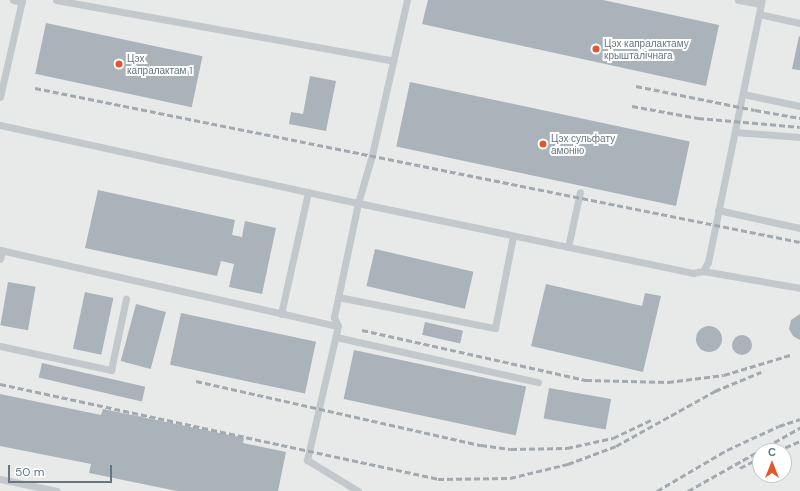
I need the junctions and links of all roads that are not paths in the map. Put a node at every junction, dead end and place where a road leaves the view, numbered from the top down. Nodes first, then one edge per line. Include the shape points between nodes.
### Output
1 (13, 0) edge
2 (56, 0) edge
3 (407, 0) edge
4 (738, 0) edge
5 (22, 1) edge
6 (762, 2) edge
7 (759, 14) junction
8 (800, 23) edge
9 (394, 61) junction
10 (742, 94) junction
11 (0, 97) edge
12 (800, 106) edge
13 (0, 125) edge
14 (734, 132) junction
15 (800, 137) edge
16 (308, 192) junction
17 (580, 192) dead end
18 (358, 203) junction
19 (718, 210) junction
20 (800, 228) edge
21 (513, 236) junction
22 (568, 247) junction
23 (1, 250) edge
24 (0, 259) edge
25 (703, 271) junction
26 (800, 288) edge
27 (338, 296) junction
28 (126, 299) dead end
29 (281, 314) junction
30 (338, 326) junction
31 (336, 337) junction
32 (0, 346) edge
33 (538, 382) dead end
34 (0, 479) edge
35 (57, 491) edge
36 (358, 491) edge

1 - 5 lane
2 - 9 lane
3 - 9 lane
4 - 6 lane
5 - 11 lane
6 - 7 lane
7 - 8 lane
7 - 10 lane
9 - 18 lane
10 - 12 lane
10 - 14 lane
13 - 16 lane
14 - 15 lane
14 - 19 lane
16 - 18 lane
16 - 29 lane
17 - 22 lane
18 - 21 lane
18 - 27 lane
19 - 20 lane
19 - 25 lane via 708,262
21 - 22 lane
21 - 27 lane via 495,328
22 - 25 lane via 692,273
23 - 24 lane
23 - 29 lane
25 - 26 lane
27 - 30 lane via 334,317
28 - 32 lane via 111,370
29 - 30 lane
30 - 31 lane
31 - 33 lane
31 - 36 lane via 307,460
34 - 35 lane

